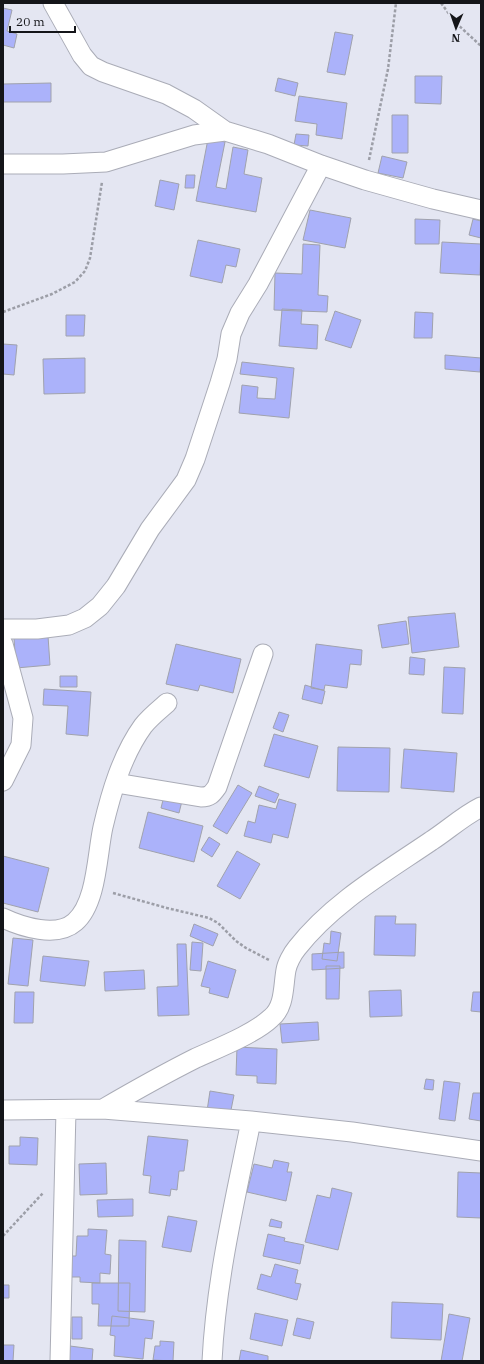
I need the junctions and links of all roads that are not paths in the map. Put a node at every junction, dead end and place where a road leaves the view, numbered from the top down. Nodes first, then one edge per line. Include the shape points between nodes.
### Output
1 (53, 3) edge
2 (224, 131) junction
3 (3, 164) edge
4 (321, 165) junction
5 (481, 210) edge
6 (3, 629) edge
7 (3, 644) edge
8 (263, 654) dead end
9 (167, 703) dead end
10 (3, 781) edge
11 (116, 784) junction
12 (481, 807) edge
13 (3, 918) edge
14 (103, 1109) junction
15 (3, 1110) edge
16 (66, 1110) junction
17 (251, 1121) junction
18 (481, 1151) edge
19 (60, 1361) edge
20 (212, 1361) edge

1 - 2 street via 82,55 91,66 166,94 194,109
2 - 3 street via 194,135 106,162
2 - 4 street via 268,144
4 - 5 street via 365,180
4 - 6 street via 237,320 231,334 220,383 186,480 150,529 116,586 95,610 69,626
7 - 10 street via 23,718 21,745
8 - 11 street via 212,795 201,797
9 - 11 street via 144,725 130,747
11 - 13 street via 103,829 93,887 82,915 64,928 49,930 32,928
12 - 14 street via 360,889 317,926 295,950 286,968 280,1006 272,1018
14 - 16 street
14 - 17 street
15 - 16 street
16 - 19 street
17 - 18 street via 352,1132
17 - 20 street via 227,1240 214,1327

